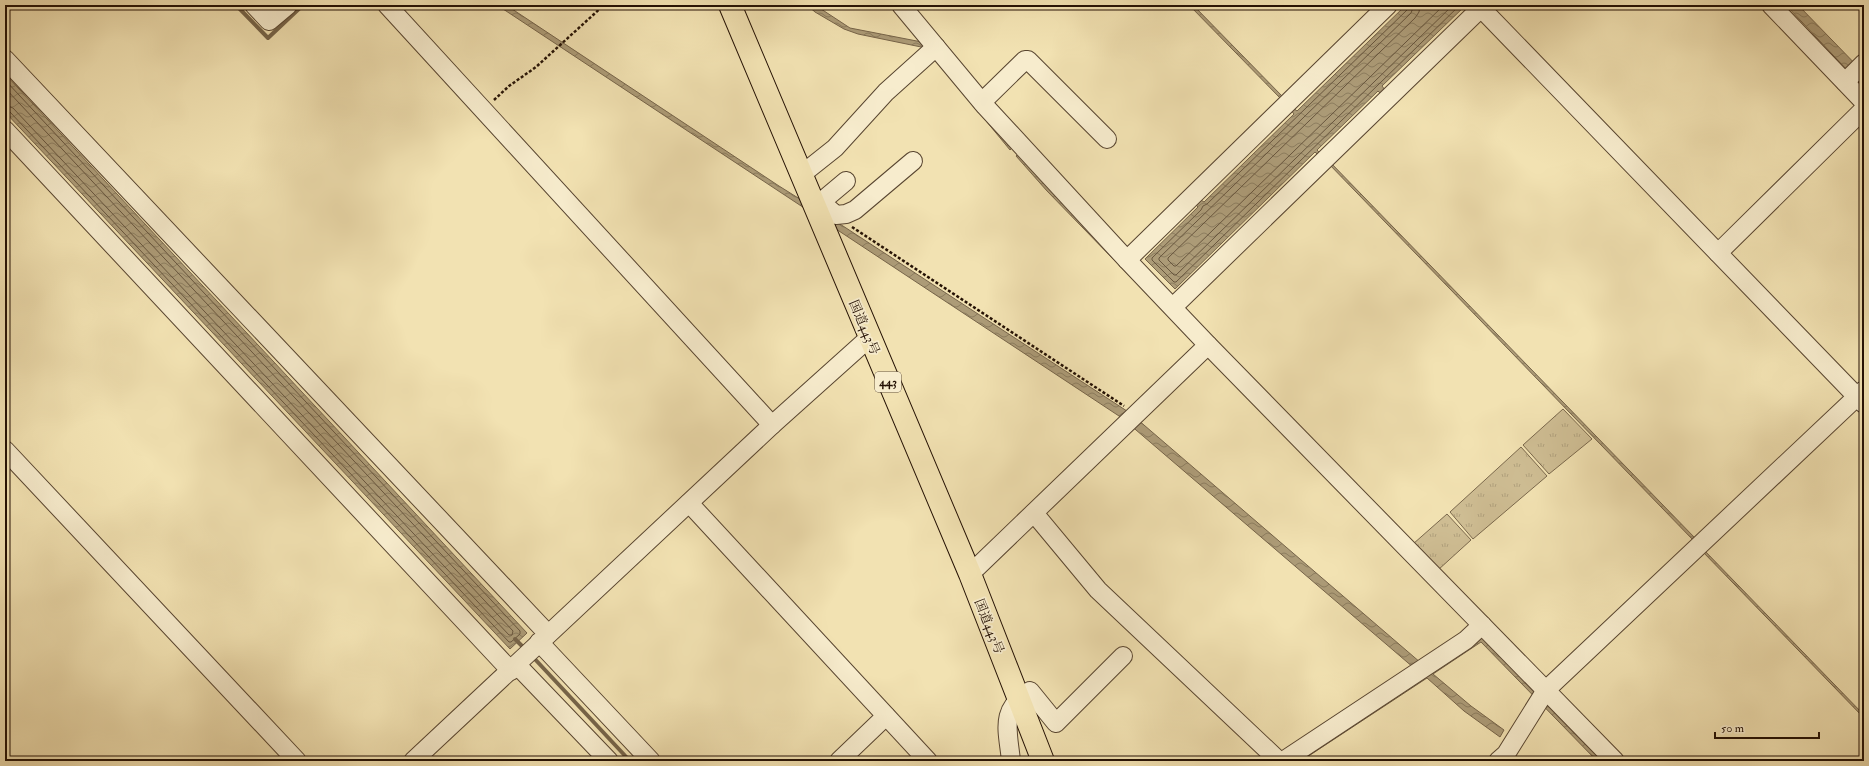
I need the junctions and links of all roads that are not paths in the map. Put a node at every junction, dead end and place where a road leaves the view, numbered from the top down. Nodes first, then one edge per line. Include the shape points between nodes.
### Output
1 (254, 5) edge
2 (288, 5) edge
3 (387, 5) edge
4 (730, 5) edge
5 (901, 5) edge
6 (1388, 5) edge
7 (1771, 5) edge
8 (1483, 6) edge
9 (936, 48) junction
10 (5, 59) edge
11 (1864, 63) edge
12 (1845, 82) junction
13 (982, 102) junction
14 (1864, 102) edge
15 (1864, 109) edge
16 (5, 130) edge
17 (1108, 139) dead end
18 (913, 160) dead end
19 (801, 175) junction
20 (846, 181) dead end
21 (818, 205) junction
22 (1718, 253) junction
23 (1127, 260) junction
24 (1173, 307) junction
25 (869, 338) junction
26 (1208, 345) junction
27 (1862, 397) edge
28 (772, 425) junction
29 (5, 450) edge
30 (689, 504) junction
31 (1034, 513) junction
32 (970, 574) junction
33 (1482, 625) junction
34 (544, 638) junction
35 (1123, 656) dead end
36 (514, 668) junction
37 (1546, 690) junction
38 (1019, 698) junction
39 (886, 716) junction
40 (1508, 759) edge
41 (297, 761) edge
42 (413, 761) edge
43 (609, 761) edge
44 (651, 761) edge
45 (839, 761) edge
46 (928, 761) edge
47 (1011, 761) edge
48 (1043, 761) edge
49 (1279, 761) edge
50 (1283, 761) edge
51 (1615, 761) edge

1 - 2 street via 269,21
3 - 28 street
4 - 19 highway, 国道443号 / 443
5 - 9 street
6 - 23 street
7 - 12 street
8 - 22 street
8 - 24 street
9 - 13 street
9 - 19 street via 886,92 836,148
10 - 34 street
11 - 12 street
12 - 14 street
13 - 17 street via 1025,60 1028,60
13 - 23 street
15 - 22 street
16 - 36 street
18 - 21 street via 846,214 836,214
19 - 21 highway, 国道443号 / 443
20 - 21 street
21 - 25 highway, 国道443号 / 443
22 - 27 street
23 - 24 street
24 - 26 street
25 - 28 street
25 - 32 highway, 国道443号 / 443
26 - 31 street
26 - 33 street
27 - 37 street
28 - 30 street
29 - 41 street
30 - 34 street
30 - 39 street
31 - 32 street
31 - 49 street via 1098,590
32 - 38 highway, 国道443号 / 443
33 - 37 street
33 - 50 street via 1466,640
34 - 36 street
34 - 44 street
35 - 38 street via 1056,723 1030,691
36 - 42 street
36 - 43 street
37 - 40 street
37 - 51 street
38 - 47 street via 1007,718
38 - 48 highway, 国道443号 / 443
39 - 45 street
39 - 46 street

